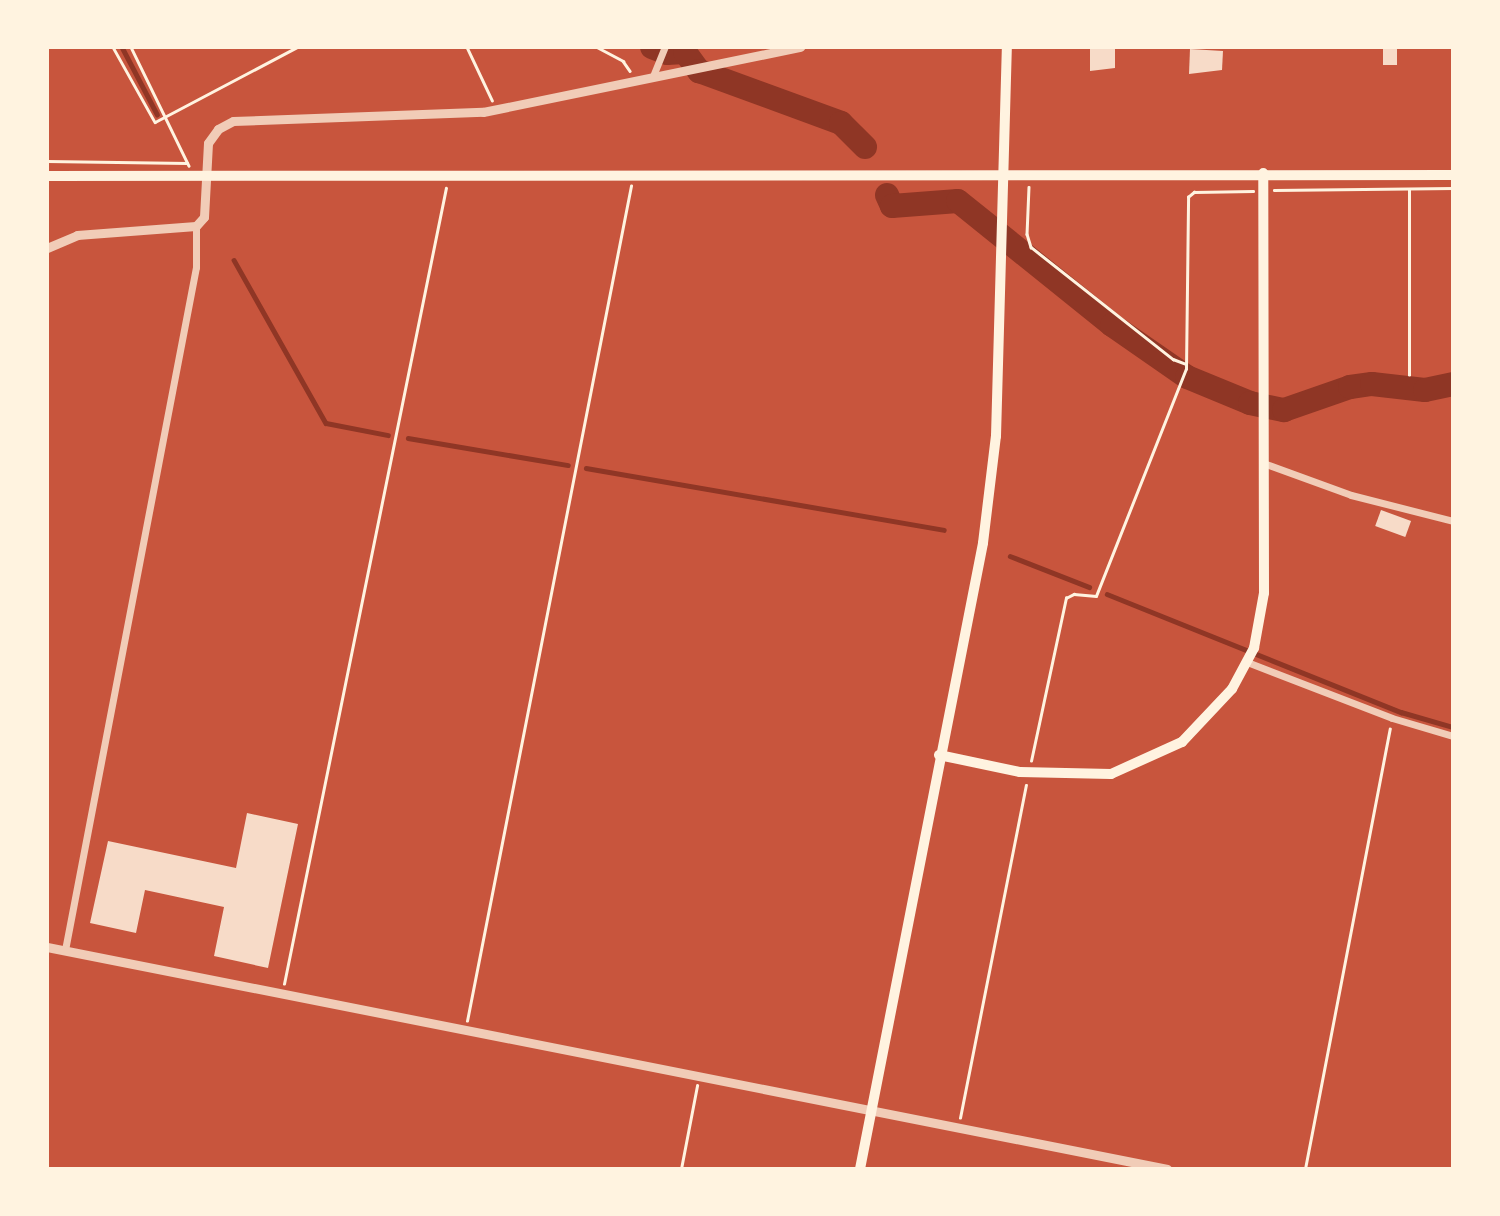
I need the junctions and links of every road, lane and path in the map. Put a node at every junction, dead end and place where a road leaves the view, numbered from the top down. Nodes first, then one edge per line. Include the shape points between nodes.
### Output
1 (113, 47) edge
2 (131, 47) edge
3 (297, 47) edge
4 (467, 47) edge
5 (597, 47) edge
6 (665, 47) edge
7 (800, 47) edge
8 (1006, 47) edge
9 (653, 76) junction
10 (635, 80) junction
11 (495, 110) junction
12 (167, 116) junction
13 (47, 162) edge
14 (188, 163) junction
15 (634, 172) junction
16 (1029, 173) junction
17 (1263, 173) junction
18 (449, 174) junction
19 (1453, 175) edge
20 (47, 176) edge
21 (192, 176) junction
22 (205, 176) junction
23 (1409, 188) junction
24 (1453, 188) edge
25 (1263, 191) junction
26 (196, 226) junction
27 (47, 248) edge
28 (1186, 366) junction
29 (1409, 375) dead end
30 (1266, 464) junction
31 (1453, 521) edge
32 (1248, 661) junction
33 (1392, 718) junction
34 (1453, 736) edge
35 (939, 755) junction
36 (1028, 772) junction
37 (47, 947) edge
38 (65, 950) junction
39 (282, 994) junction
40 (465, 1031) junction
41 (698, 1078) junction
42 (871, 1113) junction
43 (958, 1127) junction
44 (681, 1169) edge
45 (860, 1169) edge
46 (1167, 1169) edge
47 (1305, 1169) edge

1 - 12 path via 152,121
2 - 12 path
3 - 12 path
4 - 11 path
5 - 10 path via 623,61
6 - 9 street
7 - 9 street
8 - 35 main road via 996,436 983,542
9 - 10 street
10 - 11 street
11 - 22 street via 445,116 233,121 218,129 208,142
12 - 14 path
13 - 14 path
14 - 21 path
15 - 16 main road
15 - 18 main road
15 - 40 path
16 - 17 main road
16 - 28 path via 1027,234 1031,247
17 - 19 main road
17 - 25 main road
18 - 22 main road
18 - 39 path
20 - 21 main road
21 - 22 main road
22 - 26 street via 205,217
23 - 24 path
23 - 25 path
23 - 29 path
25 - 28 path via 1194,191 1188,197
25 - 30 main road
26 - 27 street via 78,235
26 - 38 street via 196,267
28 - 36 path via 1096,596 1066,598
30 - 31 street via 1351,495
30 - 32 main road via 1264,593
32 - 33 street
32 - 36 main road via 1232,689 1182,743 1111,774
33 - 34 street
33 - 47 path
35 - 36 main road
35 - 42 main road
36 - 43 path
37 - 38 street
38 - 39 street
39 - 40 street
40 - 41 street
41 - 42 street
41 - 44 path
42 - 43 street
42 - 45 main road
43 - 46 street

